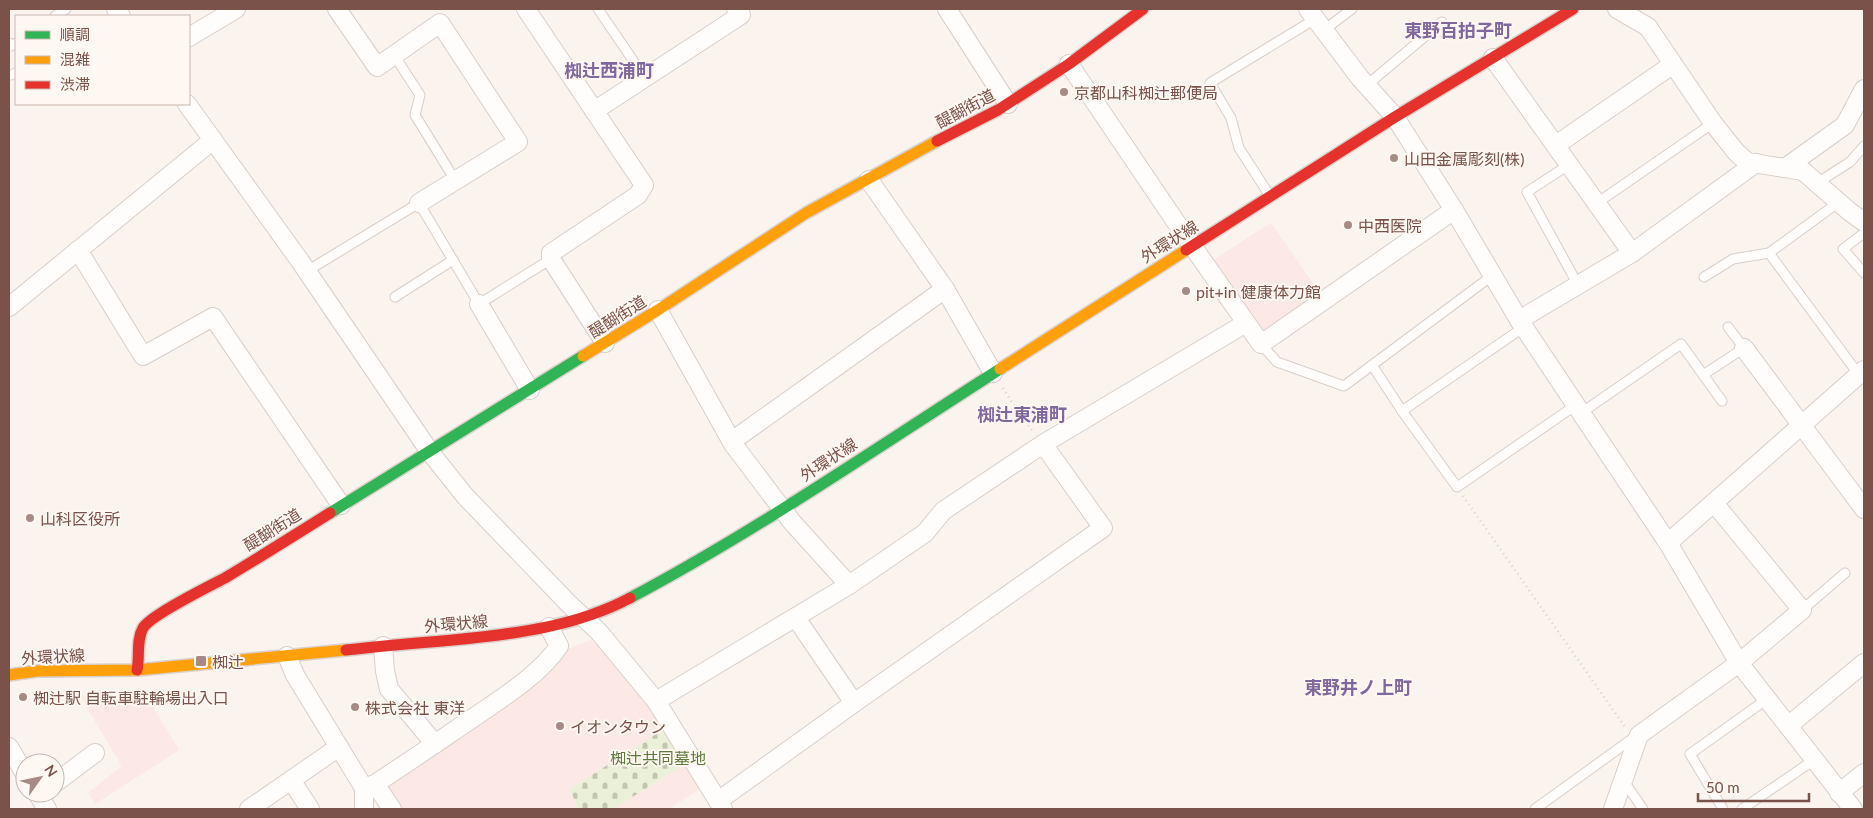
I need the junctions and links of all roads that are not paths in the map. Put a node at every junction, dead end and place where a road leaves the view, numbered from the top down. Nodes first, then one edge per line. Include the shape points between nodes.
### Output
1 (236, 9) edge
2 (337, 9) edge
3 (526, 9) edge
4 (598, 9) edge
5 (736, 9) edge
6 (947, 9) edge
7 (1143, 9) edge
8 (1352, 9) edge
9 (1573, 9) edge
10 (1617, 9) edge
11 (1316, 19) edge
12 (1442, 22) dead end
13 (190, 36) edge
14 (394, 55) junction
15 (1493, 58) junction
16 (1069, 64) junction
17 (1672, 65) junction
18 (645, 78) junction
19 (1367, 85) junction
20 (1864, 89) edge
21 (1008, 104) junction
22 (188, 105) edge
23 (594, 111) junction
24 (1395, 117) junction
25 (1713, 123) junction
26 (213, 140) junction
27 (1556, 146) junction
28 (1864, 146) edge
29 (1756, 163) junction
30 (1570, 164) junction
31 (1785, 168) junction
32 (455, 180) junction
33 (869, 180) junction
34 (1817, 183) junction
35 (1271, 197) junction
36 (1839, 202) junction
37 (419, 203) junction
38 (1597, 203) junction
39 (1454, 210) junction
40 (1863, 221) edge
41 (1192, 246) junction
42 (78, 250) junction
43 (1769, 252) junction
44 (1632, 253) junction
45 (551, 259) junction
46 (453, 260) junction
47 (306, 271) junction
48 (1864, 273) edge
49 (1493, 275) junction
50 (1704, 277) dead end
51 (1578, 285) junction
52 (945, 289) junction
53 (395, 296) dead end
54 (479, 304) junction
55 (9, 307) edge
56 (658, 310) junction
57 (1246, 323) junction
58 (1521, 323) junction
59 (1728, 327) dead end
60 (605, 343) junction
61 (1261, 344) junction
62 (1744, 348) junction
63 (1372, 365) junction
64 (1862, 372) edge
65 (993, 373) junction
66 (1703, 375) junction
67 (530, 390) junction
68 (1722, 401) dead end
69 (1578, 409) junction
70 (1402, 411) junction
71 (1802, 426) junction
72 (732, 441) junction
73 (1043, 444) junction
74 (430, 452) junction
75 (1714, 503) junction
76 (340, 506) junction
77 (781, 508) junction
78 (1864, 509) edge
79 (1668, 544) junction
80 (1845, 572) dead end
81 (849, 585) junction
82 (1802, 610) junction
83 (585, 618) junction
84 (796, 618) junction
85 (549, 628) junction
86 (383, 646) junction
87 (287, 656) junction
88 (1739, 663) junction
89 (1864, 664) edge
90 (137, 670) junction
91 (9, 675) edge
92 (1767, 699) junction
93 (656, 701) junction
94 (854, 703) junction
95 (1788, 726) junction
96 (1632, 731) junction
97 (435, 744) junction
98 (339, 747) junction
99 (95, 752) dead end
100 (1814, 760) junction
101 (1864, 774) edge
102 (65, 775) edge
103 (291, 780) junction
104 (1623, 780) junction
105 (370, 786) junction
106 (1839, 792) junction
107 (721, 805) edge
108 (249, 809) edge
109 (310, 809) edge
110 (364, 809) edge
111 (392, 809) edge
112 (1535, 809) edge
113 (1613, 809) edge
114 (1643, 809) edge
115 (1723, 809) edge
116 (1742, 809) edge
117 (1853, 809) edge

1 - 13 street
2 - 14 street via 378,67
3 - 23 street
4 - 18 lane
5 - 18 street via 741,15
6 - 21 street
7 - 16 street, 醍醐街道
8 - 11 lane
9 - 15 street, 外環状線
10 - 17 street via 1648,27
11 - 19 street
11 - 35 lane via 1210,83 1231,118 1239,148
12 - 19 lane
14 - 32 lane via 420,95 415,115
14 - 32 street via 440,24 518,142
15 - 24 street, 外環状線
15 - 27 street
16 - 21 street, 醍醐街道
16 - 41 street
17 - 25 street
17 - 27 street
18 - 23 street
19 - 24 street
20 - 31 street via 1845,125
21 - 33 street, 醍醐街道
22 - 26 street
23 - 45 street via 644,185 638,195 552,253
24 - 35 street, 外環状線
24 - 39 street
25 - 29 street via 1736,152 1747,162
25 - 38 lane
26 - 42 street
26 - 47 street
27 - 30 street
28 - 34 lane via 1850,162
29 - 31 street
29 - 44 street
30 - 38 street
30 - 51 lane via 1527,192
31 - 34 street via 1802,171
32 - 37 street
33 - 52 street
33 - 56 street, 醍醐街道 via 806,213
34 - 36 street
35 - 41 street, 外環状線
36 - 40 street
36 - 43 lane
37 - 46 lane
37 - 47 lane
38 - 44 street
39 - 49 street
39 - 61 street
40 - 48 lane via 1842,249
41 - 57 street
41 - 65 street, 外環状線
42 - 55 street
42 - 76 street via 143,356 213,317
43 - 50 lane via 1733,259
43 - 64 lane
44 - 51 street
45 - 54 lane
45 - 60 street
46 - 53 lane
46 - 54 lane
47 - 74 street
49 - 58 street
49 - 63 lane
51 - 58 street
52 - 65 street
52 - 72 street
54 - 67 street
56 - 60 street, 醍醐街道
56 - 72 street
57 - 61 street
57 - 73 street
58 - 69 street
58 - 70 lane
59 - 62 lane
60 - 67 street, 醍醐街道
61 - 63 lane via 1278,362 1344,386
62 - 66 lane
62 - 71 street
63 - 70 lane
64 - 71 street
65 - 77 street, 外環状線
66 - 68 lane
66 - 69 lane via 1681,344
67 - 74 street, 醍醐街道
69 - 70 lane via 1457,486
69 - 79 street
71 - 75 street
71 - 78 street
72 - 77 street
73 - 81 street via 943,511 925,533
73 - 94 street via 1103,528
74 - 76 street, 醍醐街道
74 - 83 street via 465,496
75 - 79 street
75 - 82 street
76 - 90 street, 醍醐街道 via 154,618 143,628 139,639
77 - 81 street
77 - 83 street, 外環状線 via 673,575
79 - 88 street
80 - 82 lane
81 - 84 street
82 - 88 street
83 - 85 street, 外環状線
83 - 93 street
84 - 93 street
84 - 94 street
85 - 86 street, 外環状線
85 - 97 street via 559,646 551,656 507,695
86 - 87 street, 外環状線
86 - 97 street via 389,689
87 - 90 street, 外環状線
87 - 98 street
88 - 92 street
88 - 96 street
89 - 95 street
90 - 91 street, 外環状線 via 37,671
92 - 95 street
92 - 115 lane via 1690,754
93 - 107 street
94 - 107 street
95 - 100 street
96 - 104 street
96 - 112 lane
97 - 105 street
98 - 103 street
98 - 105 street
99 - 102 street
100 - 106 street
100 - 116 lane
101 - 106 street
103 - 108 street
103 - 109 street
104 - 113 street
104 - 114 lane
105 - 110 street
105 - 111 street
106 - 117 street

